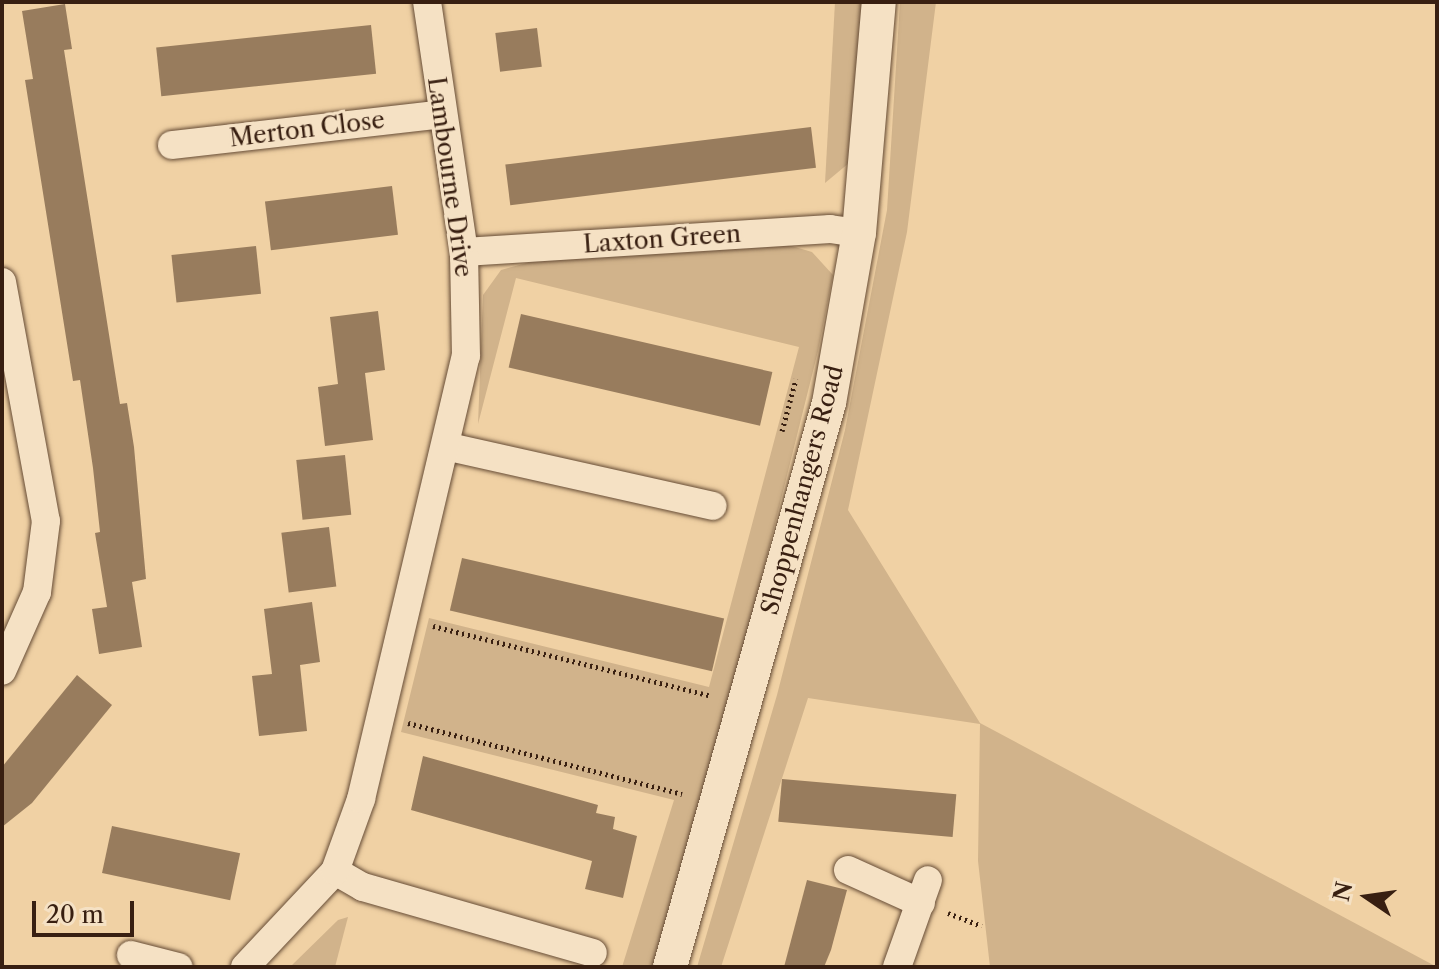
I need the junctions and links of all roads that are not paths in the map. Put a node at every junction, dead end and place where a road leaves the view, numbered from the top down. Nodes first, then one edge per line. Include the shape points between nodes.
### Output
1 (427, 2) edge
2 (879, 2) edge
3 (442, 114) junction
4 (172, 145) dead end
5 (859, 233) junction
6 (464, 252) junction
7 (2, 282) edge
8 (449, 447) junction
9 (712, 506) dead end
10 (2, 671) edge
11 (848, 870) dead end
12 (335, 871) junction
13 (593, 953) dead end
14 (131, 955) dead end
15 (178, 967) edge
16 (245, 967) edge
17 (670, 967) edge
18 (897, 967) edge

1 - 3 street, Lambourne Drive
2 - 5 street, Shoppenhangers Road
3 - 4 street, Merton Close
3 - 6 street, Lambourne Drive
5 - 6 street, Laxton Green via 830,229
5 - 17 street, Shoppenhangers Road via 829,403
6 - 8 street, Lambourne Drive via 466,356
7 - 10 street via 46,521 37,592
8 - 9 street
8 - 12 street, Lambourne Drive via 361,799
11 - 18 street via 925,891
12 - 13 street via 363,887
12 - 16 street, Lambourne Drive
14 - 15 street

